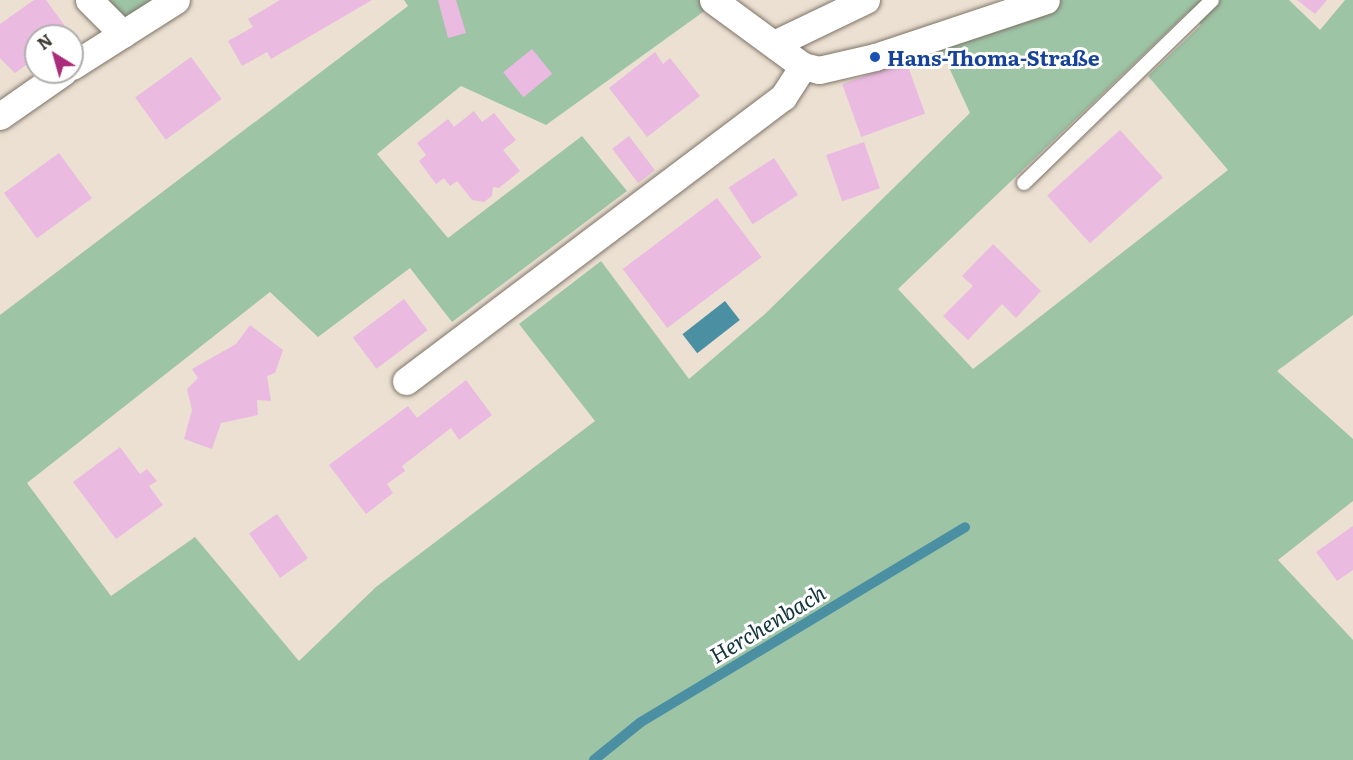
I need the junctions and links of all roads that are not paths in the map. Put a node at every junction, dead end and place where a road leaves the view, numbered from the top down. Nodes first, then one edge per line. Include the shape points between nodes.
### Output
1 (89, 0) edge
2 (176, 0) edge
3 (713, 0) edge
4 (866, 0) edge
5 (1046, 0) edge
6 (1212, 0) edge
7 (123, 34) junction
8 (774, 44) junction
9 (84, 58) edge
10 (803, 66) junction
11 (46, 84) edge
12 (0, 116) edge
13 (1024, 183) dead end
14 (406, 381) dead end

1 - 7 street
2 - 7 street
3 - 8 street
4 - 8 street
5 - 10 street via 835,68
6 - 13 lane
7 - 9 street
8 - 10 street
10 - 14 street via 783,97
11 - 12 street

